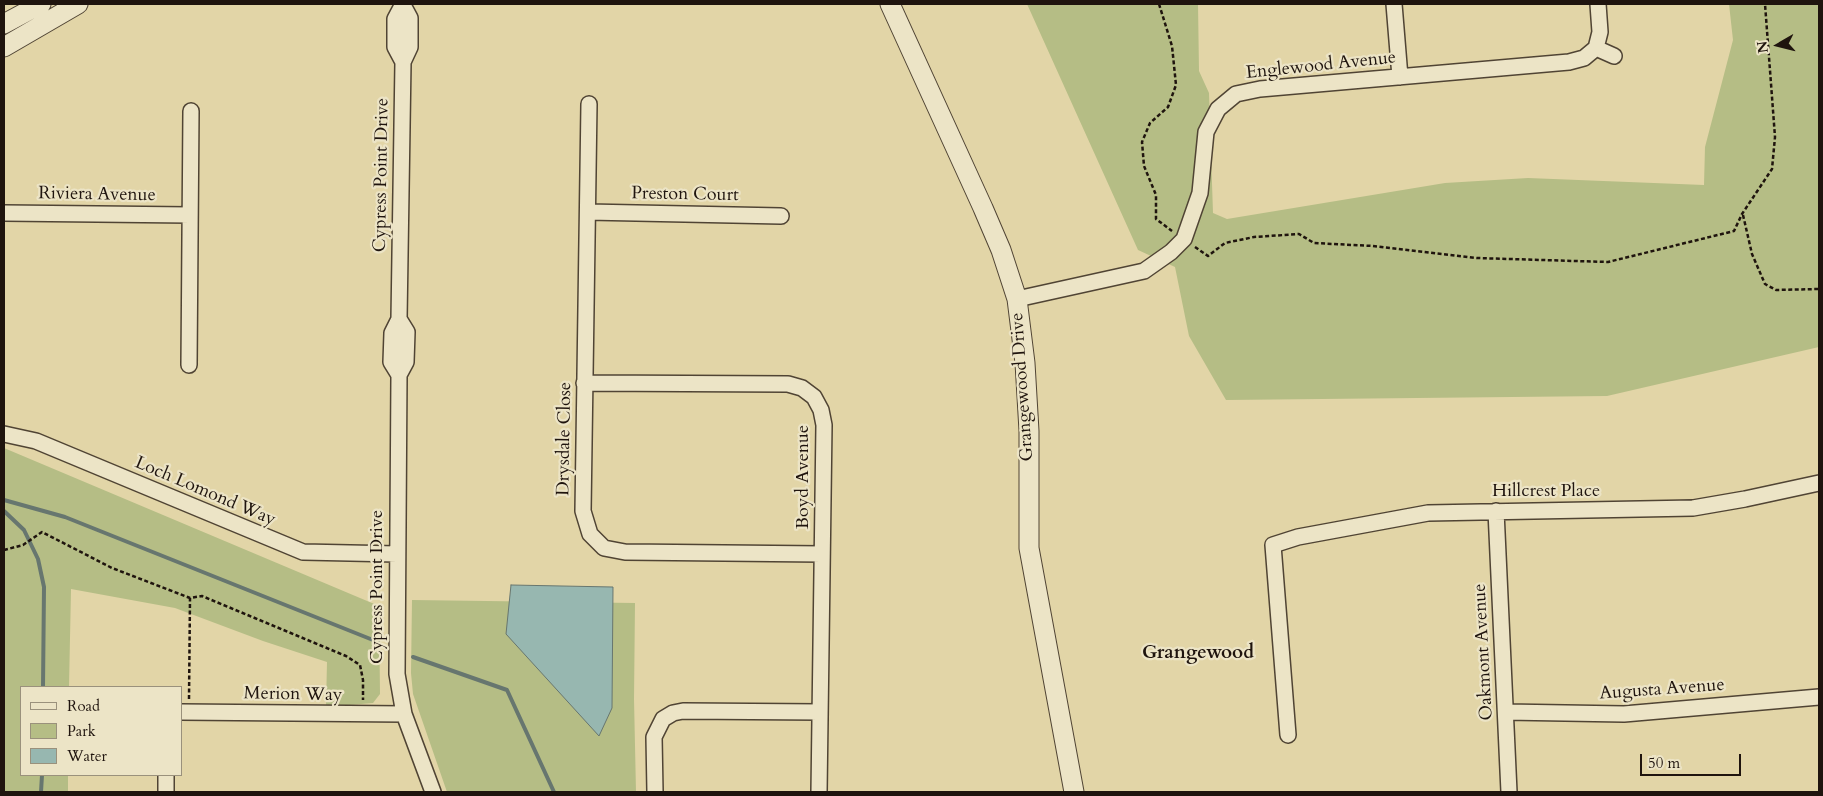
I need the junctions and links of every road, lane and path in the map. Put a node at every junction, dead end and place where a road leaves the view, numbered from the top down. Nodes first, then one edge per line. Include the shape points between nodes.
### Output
1 (41, 4) edge
2 (78, 4) edge
3 (403, 4) edge
4 (890, 4) edge
5 (1160, 4) edge
6 (1394, 4) edge
7 (1598, 4) edge
8 (1765, 4) edge
9 (4, 24) edge
10 (4, 47) edge
11 (1596, 48) junction
12 (1614, 56) dead end
13 (1400, 77) junction
14 (589, 104) dead end
15 (191, 111) dead end
16 (588, 212) junction
17 (4, 213) edge
18 (1742, 214) junction
19 (190, 215) junction
20 (781, 216) dead end
21 (1184, 239) junction
22 (1819, 289) edge
23 (1016, 299) junction
24 (189, 365) dead end
25 (584, 383) junction
26 (4, 434) edge
27 (1819, 483) edge
28 (1496, 511) junction
29 (4, 550) edge
30 (397, 554) junction
31 (822, 554) junction
32 (190, 598) junction
33 (1819, 697) edge
34 (820, 712) junction
35 (1506, 712) junction
36 (185, 713) edge
37 (362, 714) junction
38 (404, 714) junction
39 (1288, 735) dead end
40 (166, 776) edge
41 (166, 792) edge
42 (433, 792) edge
43 (655, 792) edge
44 (819, 792) edge
45 (1074, 792) edge
46 (1509, 792) edge

1 - 9 street
2 - 10 street
3 - 30 street, Cypress Point Drive via 396,19 395,47 403,62 399,319 392,333 391,362 398,375
4 - 23 street, Grangewood Drive via 984,208
5 - 21 path via 1172,46 1176,85 1168,107 1150,123 1142,142 1144,166 1156,195 1156,219
6 - 13 street
7 - 11 street via 1600,32
8 - 18 path via 1775,137 1772,169
11 - 12 street
11 - 13 street, Englewood Avenue via 1584,58 1569,62
13 - 21 street, Englewood Avenue via 1236,94 1218,109 1206,132 1200,193
14 - 16 street, Drysdale Close
15 - 19 street
16 - 20 street, Preston Court
16 - 25 street, Drysdale Close
17 - 19 street, Riviera Avenue
18 - 21 path via 1734,231 1608,262 1477,258 1314,243 1299,234 1225,243 1208,256
18 - 22 path via 1752,254 1765,284 1776,290
19 - 24 street
21 - 23 street, Englewood Avenue via 1144,271
23 - 45 street, Grangewood Drive via 1026,373 1029,430 1029,548
25 - 31 street, Drysdale Close via 583,511 590,534 604,548 625,552
25 - 31 street, Boyd Avenue via 788,384 802,388 814,397 824,425
26 - 30 street, Loch Lomond Way via 57,449 303,552
27 - 28 street, Hillcrest Place via 1692,508
28 - 35 street, Oakmont Avenue
28 - 39 street, Hillcrest Place via 1428,513 1298,537 1273,545
29 - 32 path via 23,546 42,532 112,568
30 - 38 street, Cypress Point Drive via 396,674
31 - 34 street, Boyd Avenue
32 - 36 path
32 - 37 path via 202,596 360,665
33 - 35 street, Augusta Avenue via 1624,714
34 - 43 street via 683,710 673,713 663,719 654,737
34 - 44 street, Boyd Avenue
35 - 46 street, Oakmont Avenue
36 - 37 street, Merion Way
37 - 38 street, Merion Way
38 - 42 street, Cypress Point Drive
40 - 41 street

